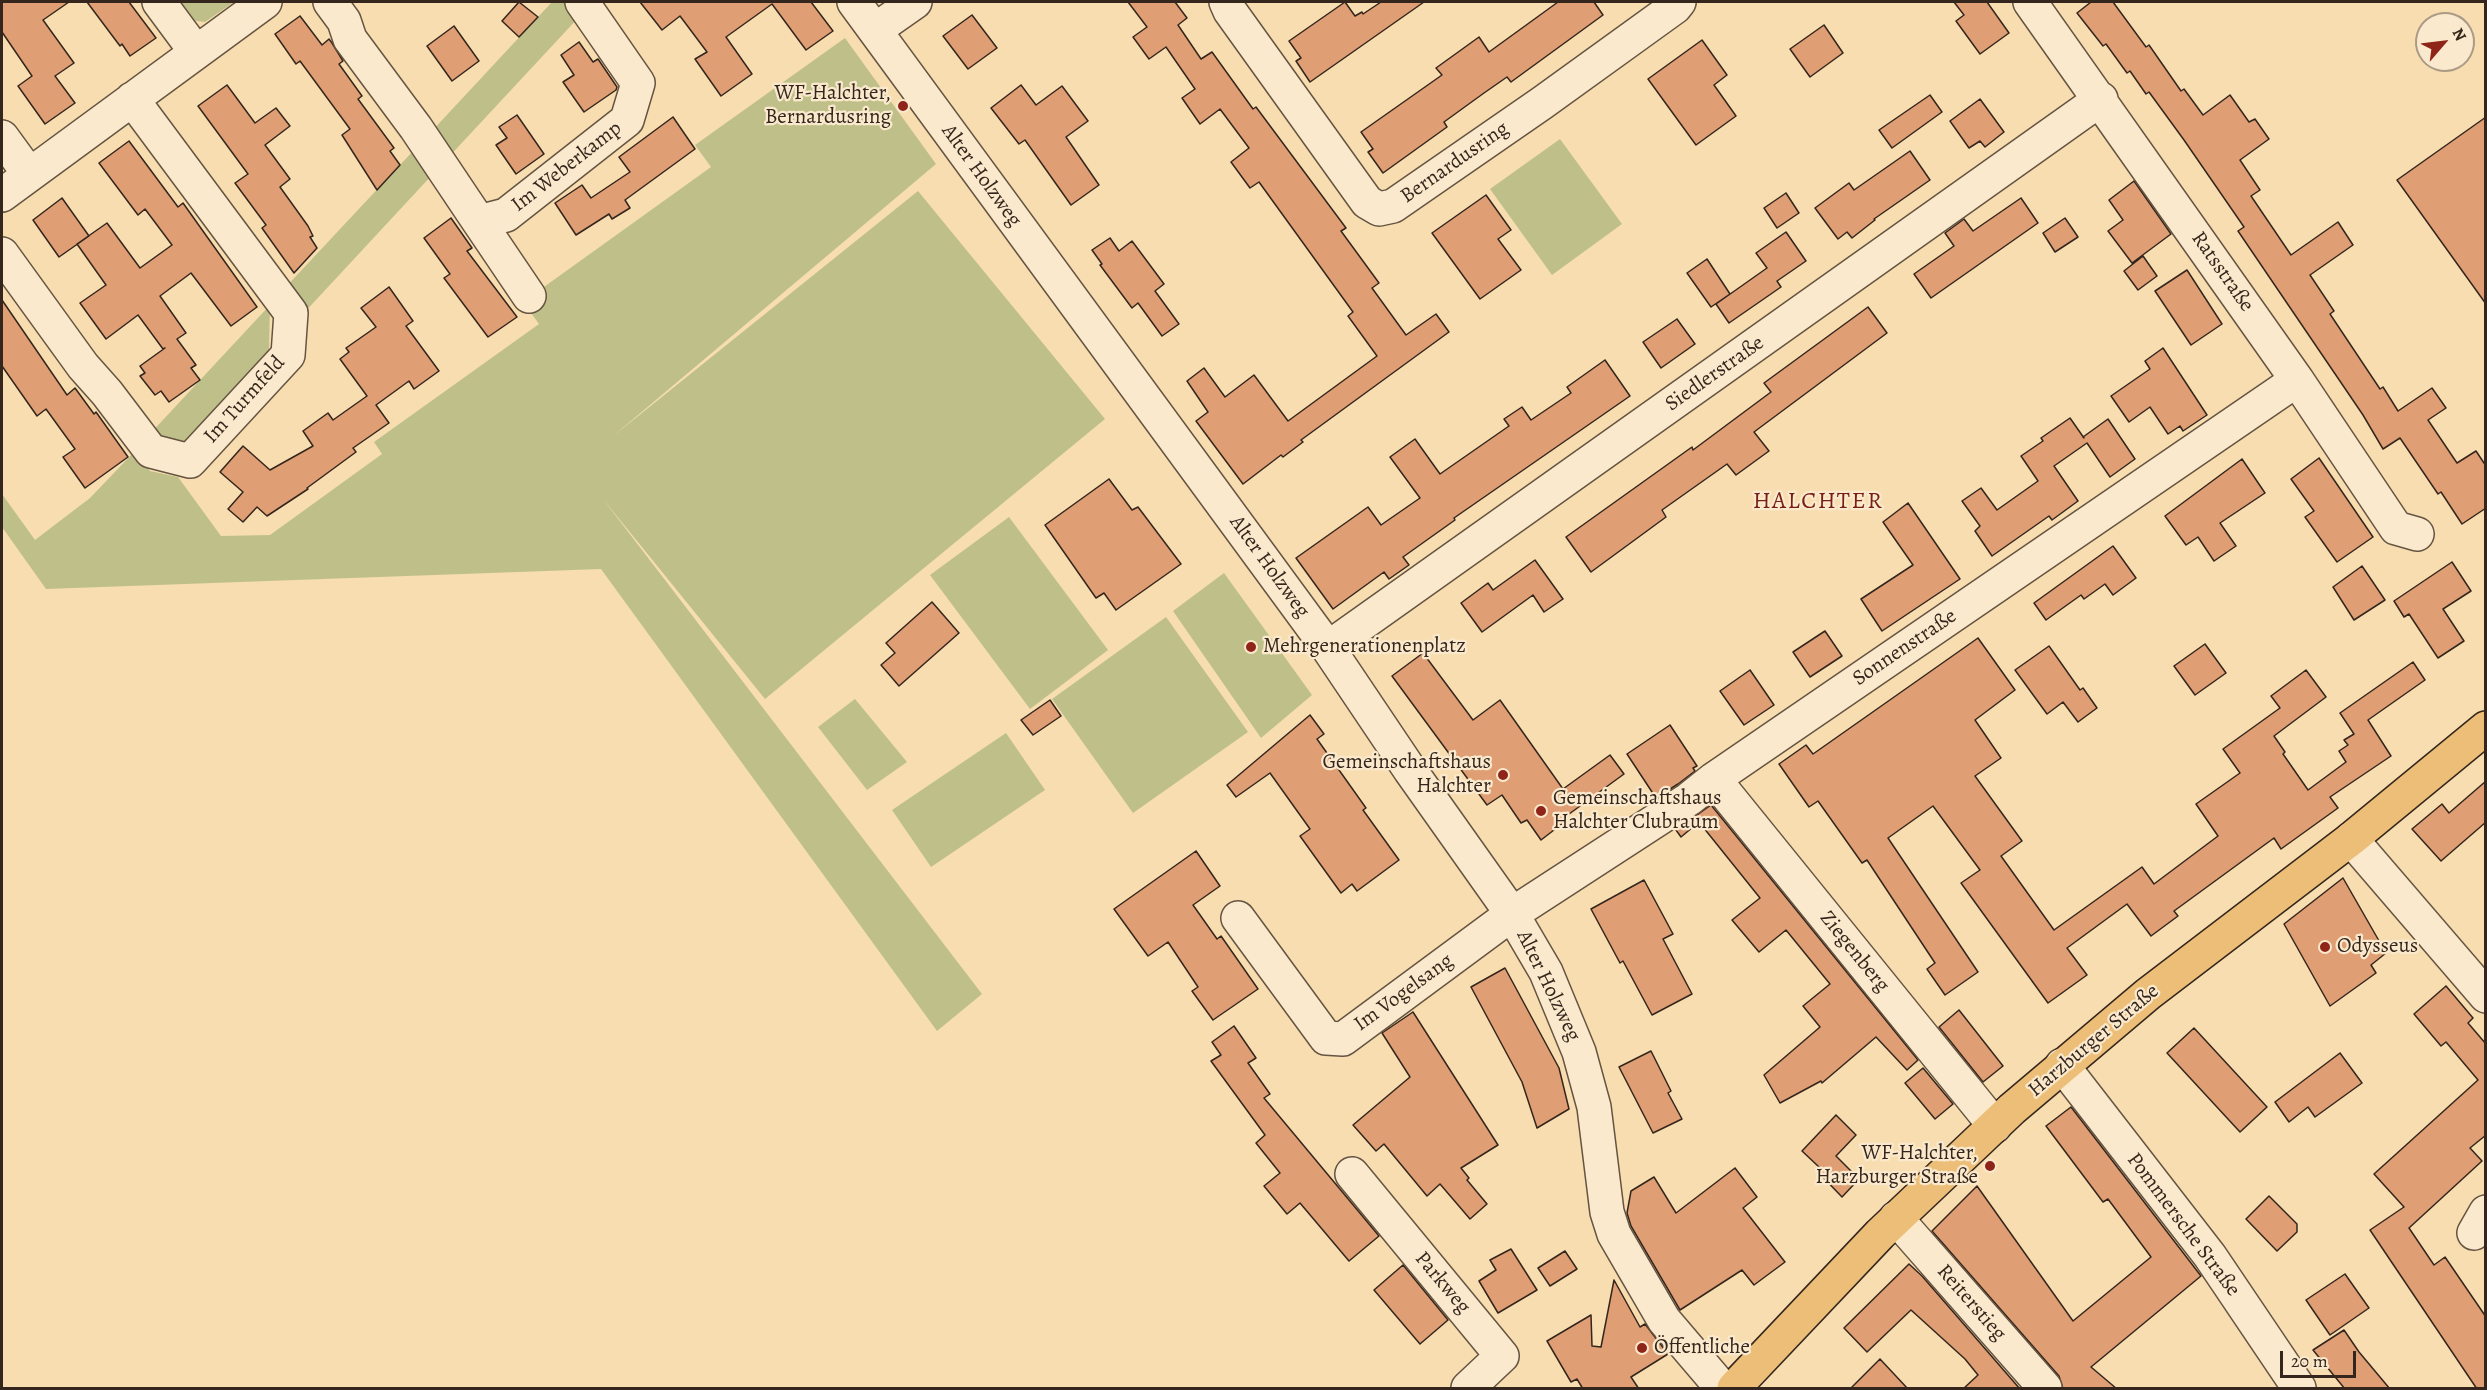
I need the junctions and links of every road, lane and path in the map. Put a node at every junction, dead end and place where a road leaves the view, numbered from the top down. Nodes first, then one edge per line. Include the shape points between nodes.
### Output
1 (159, 2) edge
2 (265, 2) edge
3 (330, 2) edge
4 (582, 2) edge
5 (854, 2) edge
6 (915, 2) edge
7 (1226, 2) edge
8 (1679, 2) edge
9 (2030, 2) edge
10 (875, 30) junction
11 (196, 52) junction
12 (132, 99) junction
13 (2101, 99) junction
14 (2, 137) edge
15 (29, 174) junction
16 (2, 195) edge
17 (479, 222) junction
18 (2, 254) edge
19 (529, 296) dead end
20 (2297, 380) junction
21 (2417, 534) dead end
22 (1328, 648) junction
23 (2486, 728) edge
24 (1714, 778) junction
25 (2351, 839) junction
26 (1512, 914) junction
27 (1238, 918) dead end
28 (2486, 996) edge
29 (2062, 1065) junction
30 (1995, 1126) junction
31 (1352, 1174) dead end
32 (1896, 1218) junction
33 (1468, 1389) edge
34 (1722, 1389) edge
35 (1734, 1389) edge
36 (2045, 1389) edge
37 (2299, 1389) edge

1 - 11 street
2 - 11 street
3 - 17 street via 344,21 350,39
4 - 17 street, Im Weberkamp via 638,83 627,120 506,215
5 - 10 street, Alter Holzweg
6 - 10 street
7 - 8 street, Bernardusring via 1367,202 1379,209 1393,206
9 - 13 street, Ratsstraße
10 - 22 street, Alter Holzweg
11 - 12 street
12 - 15 street
12 - 18 street, Im Turmfeld via 291,313 288,355 190,461 151,451
13 - 20 street, Ratsstraße
13 - 22 street, Siedlerstraße
14 - 15 street
15 - 16 street
17 - 19 street
20 - 21 street, Ratsstraße via 2396,528
20 - 24 street, Sonnenstraße
22 - 26 street, Alter Holzweg
23 - 25 main road, Harzburger Straße
24 - 26 street, Sonnenstraße via 1689,799
24 - 30 street, Ziegenberg
25 - 28 street
25 - 29 main road, Harzburger Straße
26 - 27 street, Im Vogelsang via 1343,1038 1326,1038
26 - 34 street, Alter Holzweg via 1546,972 1579,1052 1594,1107 1607,1212 1614,1234 1664,1320
29 - 30 main road, Harzburger Straße
29 - 37 street, Pommersche Straße via 2210,1256
30 - 32 main road, Harzburger Straße
31 - 33 street, Parkweg via 1502,1356
32 - 35 main road, Harzburger Straße
32 - 36 street, Reiterstieg

